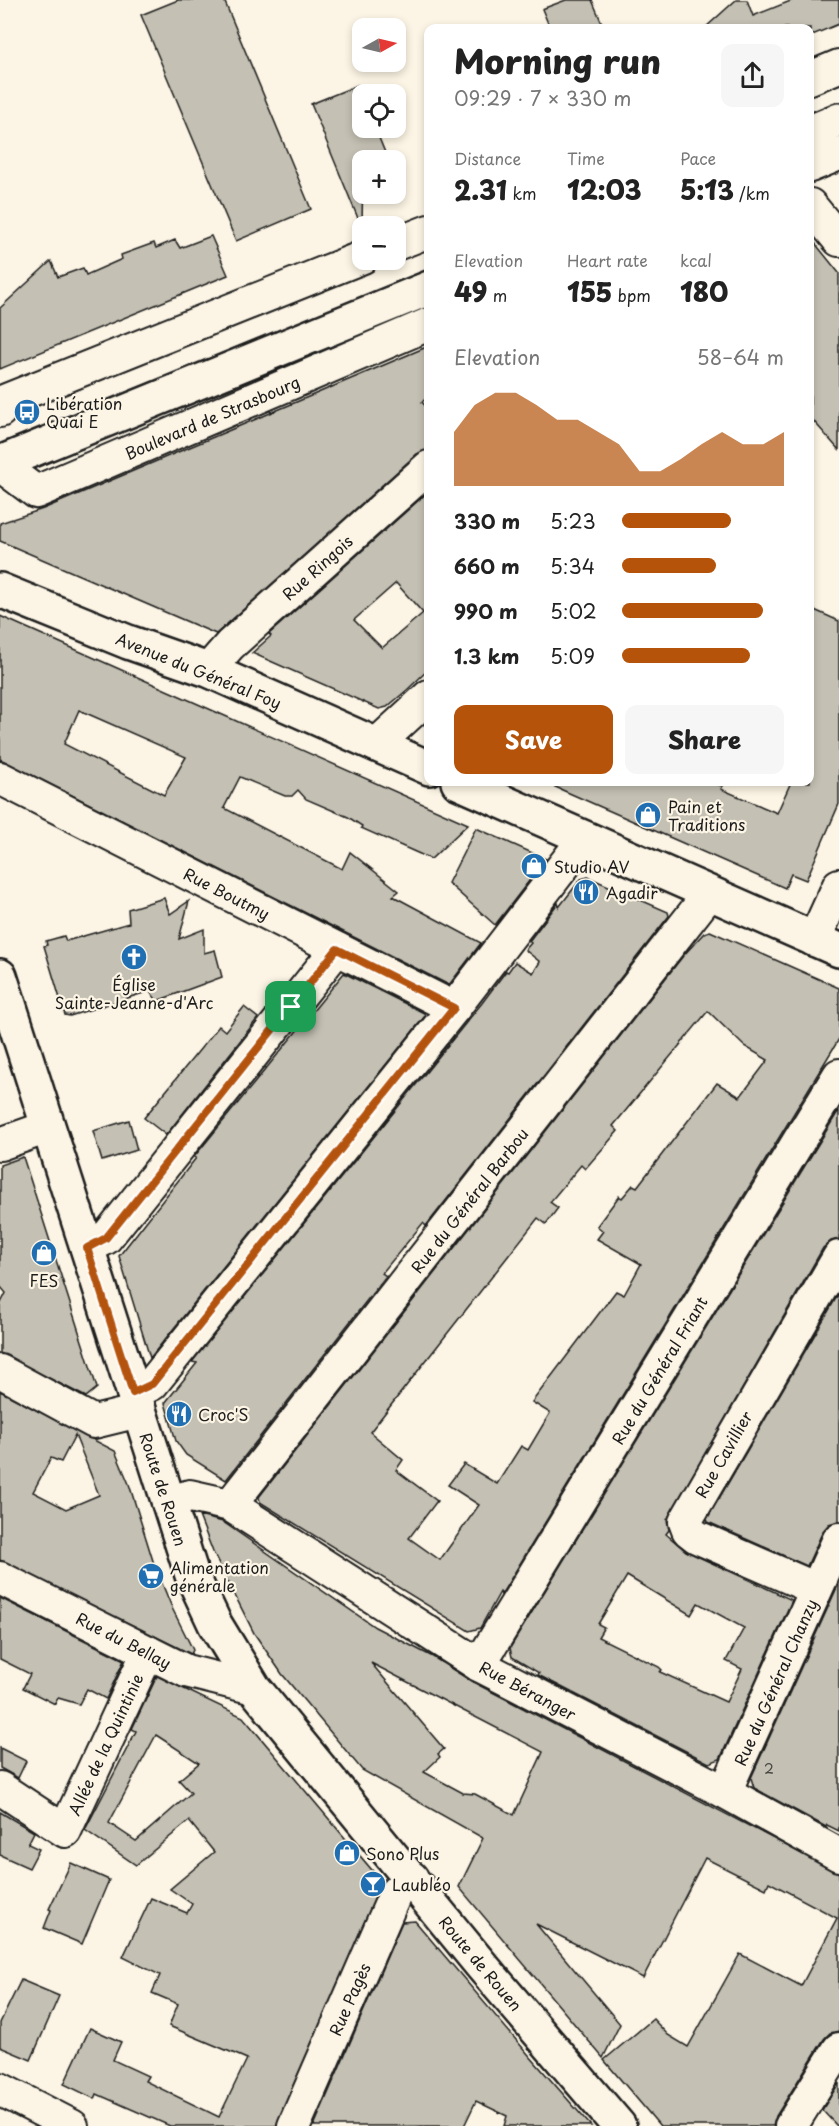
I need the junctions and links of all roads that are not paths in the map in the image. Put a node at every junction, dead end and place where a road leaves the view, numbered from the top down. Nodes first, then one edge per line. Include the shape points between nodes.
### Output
1 (839, 66) edge
2 (814, 76) edge
3 (839, 100) edge
4 (814, 110) edge
5 (839, 120) edge
6 (814, 130) edge
7 (839, 154) edge
8 (814, 164) edge
9 (814, 210) edge
10 (424, 233) edge
11 (406, 240) edge
12 (839, 240) edge
13 (352, 261) edge
14 (424, 269) edge
15 (424, 290) edge
16 (424, 326) edge
17 (0, 411) edge
18 (0, 440) edge
19 (0, 464) edge
20 (424, 472) edge
21 (0, 590) edge
22 (208, 670) junction
23 (424, 701) edge
24 (376, 745) junction
25 (424, 766) edge
26 (0, 778) edge
27 (467, 786) edge
28 (585, 838) junction
29 (839, 885) edge
30 (709, 894) junction
31 (827, 945) edge
32 (337, 949) junction
33 (0, 976) edge
34 (454, 1008) junction
35 (839, 1075) edge
36 (48, 1127) junction
37 (0, 1144) edge
38 (87, 1248) junction
39 (839, 1257) edge
40 (0, 1371) edge
41 (136, 1402) junction
42 (168, 1503) junction
43 (230, 1506) junction
44 (839, 1539) edge
45 (0, 1578) edge
46 (816, 1589) junction
47 (148, 1652) junction
48 (479, 1665) junction
49 (254, 1688) junction
50 (0, 1788) edge
51 (725, 1792) junction
52 (839, 1855) edge
53 (412, 1878) junction
54 (839, 2049) edge
55 (0, 2089) edge
56 (804, 2120) edge
57 (72, 2126) edge
58 (294, 2126) edge
59 (619, 2126) edge

1 - 2 street
3 - 4 main road
5 - 6 main road
7 - 8 street
9 - 12 street
10 - 11 street
13 - 17 street via 4,401
14 - 18 main road
15 - 19 main road, Boulevard de Strasbourg
16 - 19 street, Boulevard de Strasbourg via 36,492
20 - 22 street, Rue Ringois via 230,645
21 - 22 main road, Avenue du Général Foy
22 - 24 main road, Avenue du Général Foy
23 - 24 street
24 - 25 main road, Avenue du Général Foy
26 - 32 street, Rue Boutmy
27 - 28 main road
28 - 30 main road
28 - 34 street
29 - 31 street
30 - 31 main road
30 - 43 street, Rue du Général Barbou
32 - 34 street, Rue Boutmy
32 - 38 street via 106,1238
33 - 36 main road, Route de Rouen
34 - 41 street
35 - 48 street, Rue du Général Friant
36 - 37 street
36 - 38 main road, Route de Rouen
38 - 41 main road, Route de Rouen
39 - 46 street, Rue Cavillier via 685,1522 697,1537
40 - 41 street via 94,1422
41 - 42 main road, Route de Rouen
42 - 43 street, Rue Béranger via 190,1496
42 - 49 main road, Route de Rouen via 192,1575 215,1624
43 - 48 street, Rue Béranger
44 - 46 street, Rue du Général Chanzy
45 - 47 street, Rue du Bellay
46 - 51 street, Rue du Général Chanzy
47 - 49 street, Rue du Bellay via 186,1671
47 - 50 street, Allée de la Quintinie via 65,1831
48 - 51 street, Rue Béranger
49 - 53 main road, Route de Rouen
51 - 52 street, Rue Béranger
53 - 58 street, Rue Pagès via 396,1892
53 - 59 main road, Route de Rouen
54 - 56 street
55 - 57 street

